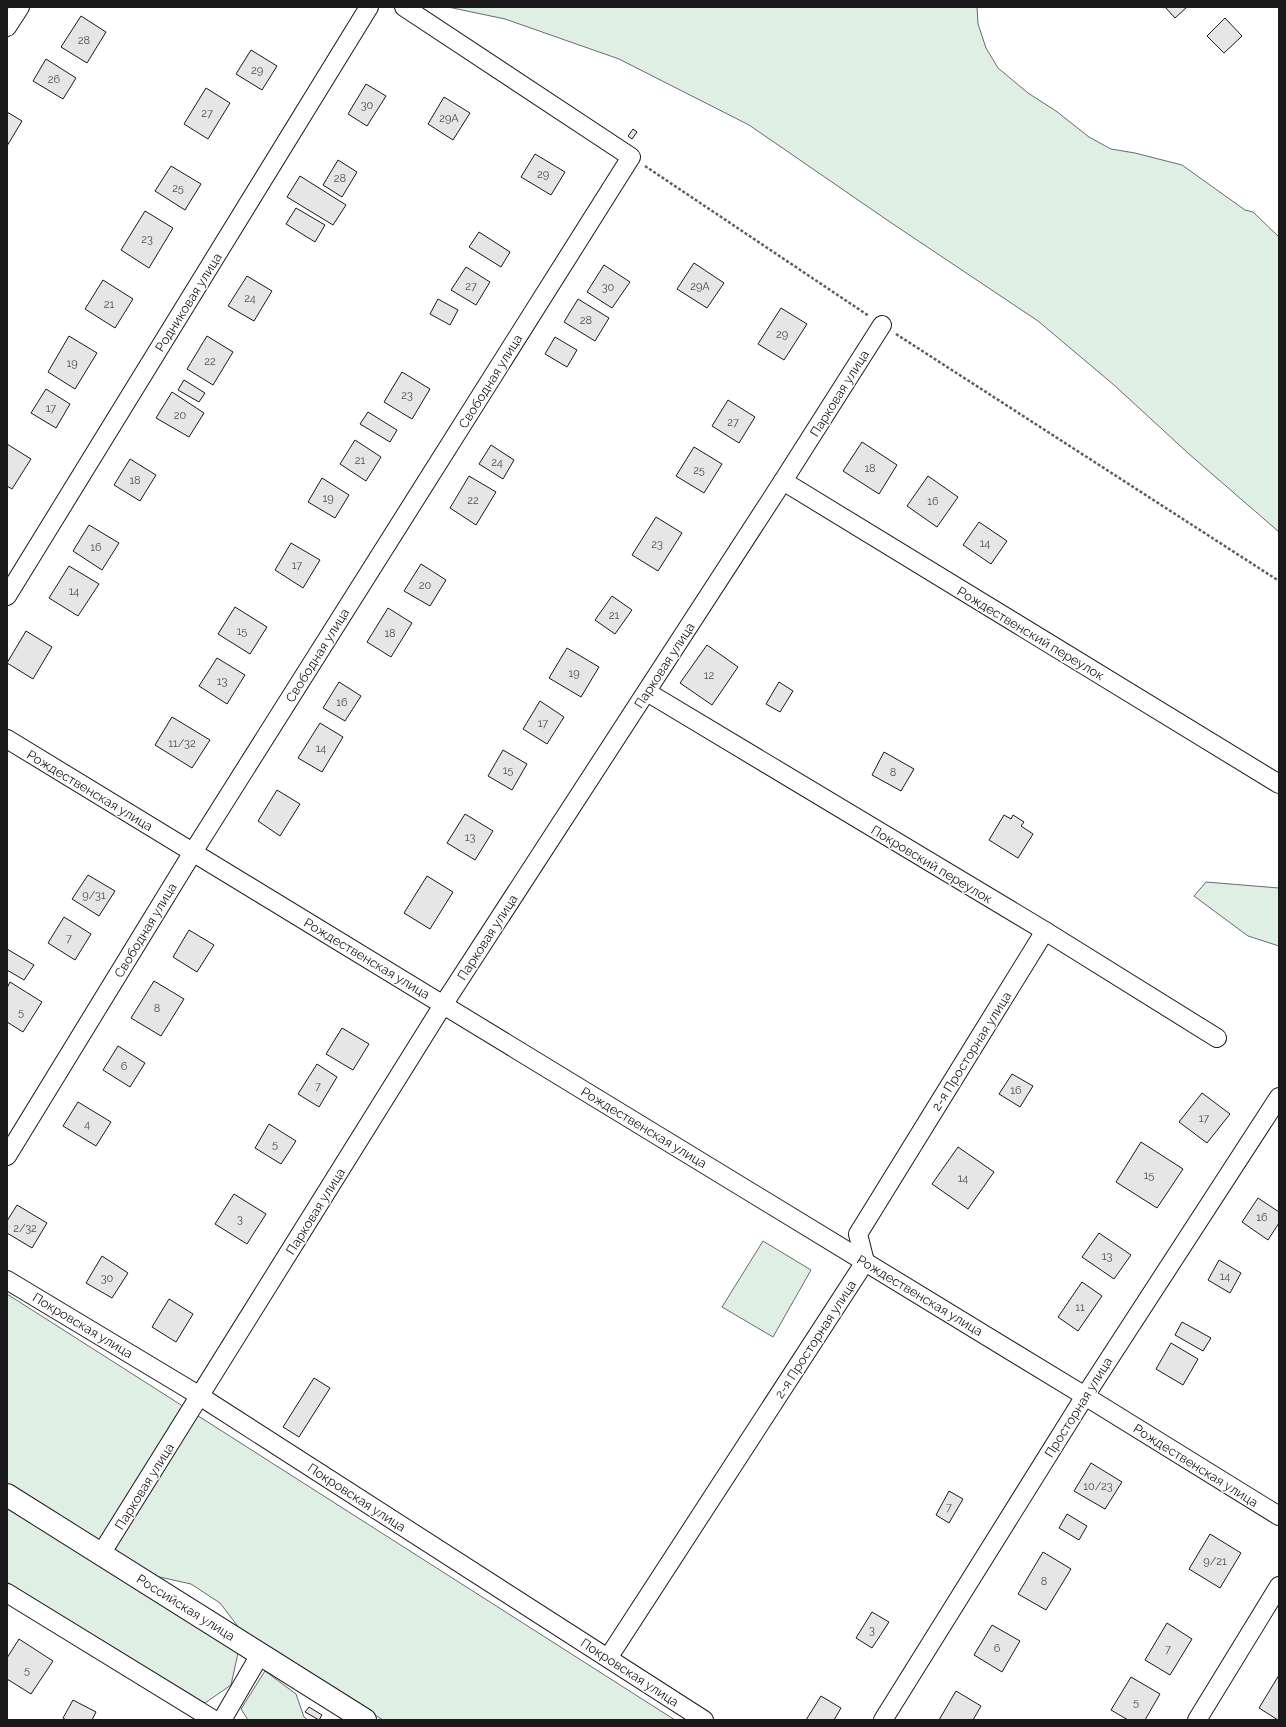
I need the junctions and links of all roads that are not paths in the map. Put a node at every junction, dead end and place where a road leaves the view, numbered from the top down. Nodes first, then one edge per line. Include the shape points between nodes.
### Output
1 (20, 7) edge
2 (369, 7) edge
3 (404, 7) edge
4 (7, 27) edge
5 (882, 325) road end
6 (783, 481) junction
7 (7, 596) edge
8 (647, 692) junction
9 (7, 739) edge
10 (1279, 784) edge
11 (193, 852) junction
12 (1045, 931) junction
13 (443, 1005) junction
14 (1217, 1038) dead end
15 (1279, 1097) edge
16 (7, 1156) edge
17 (865, 1262) junction
18 (7, 1280) edge
19 (200, 1396) junction
20 (1084, 1396) junction
21 (7, 1496) edge
22 (1279, 1516) edge
23 (102, 1554) junction
24 (1279, 1586) edge
25 (7, 1592) edge
26 (261, 1653) junction
27 (608, 1658) junction
28 (214, 1720) edge
29 (222, 1720) edge
30 (365, 1720) edge
31 (704, 1720) edge
32 (883, 1720) edge
33 (1197, 1720) edge

1 - 4 street
2 - 7 street, Родниковая улица
3 - 11 street, Свободная улица via 631,157
5 - 6 street, Парковая улица
6 - 8 street, Парковая улица
6 - 10 street, Рождественский переулок
8 - 12 street, Покровский переулок
8 - 13 street, Парковая улица
9 - 11 street, Рождественская улица
11 - 13 street, Рождественская улица
11 - 16 street, Свободная улица
12 - 14 street, Покровский переулок
12 - 17 street, 2-я Просторная улица via 858,1234
13 - 17 street, Рождественская улица
13 - 19 street, Парковая улица
15 - 20 street, Просторная улица
17 - 20 street, Рождественская улица
17 - 27 street, 2-я Просторная улица
18 - 19 street, Покровская улица
19 - 23 street, Парковая улица
19 - 27 street, Покровская улица
20 - 22 street, Рождественская улица
20 - 32 street, Просторная улица
21 - 23 main road, Российская улица
23 - 26 main road, Российская улица
24 - 33 street
25 - 28 street
26 - 29 street
26 - 30 main road, Российская улица
27 - 31 street, Покровская улица

